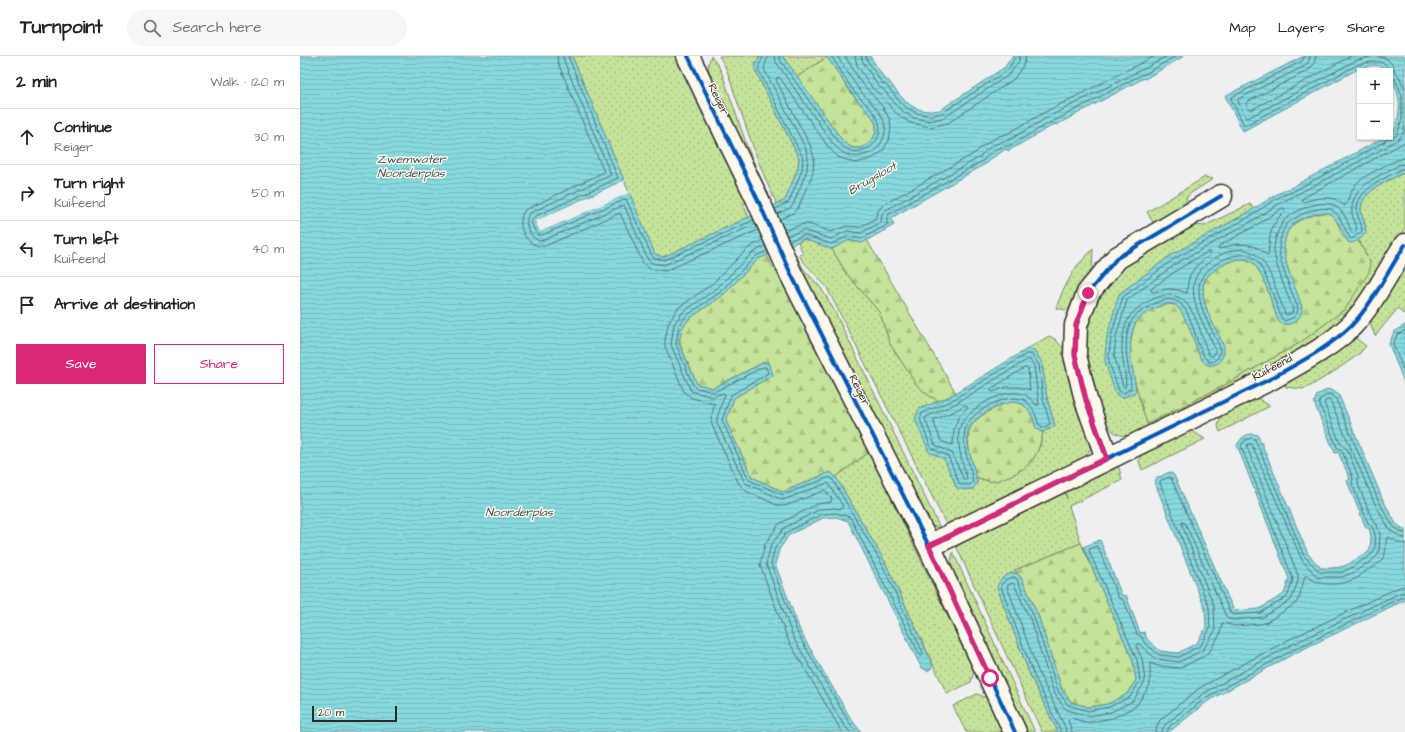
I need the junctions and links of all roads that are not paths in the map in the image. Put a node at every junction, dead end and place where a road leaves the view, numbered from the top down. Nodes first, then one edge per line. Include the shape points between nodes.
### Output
1 (688, 56) edge
2 (1221, 196) dead end
3 (1405, 245) edge
4 (1107, 458) junction
5 (929, 546) junction
6 (1015, 732) edge

1 - 5 street, Reiger via 790,272
2 - 4 street via 1117,258 1088,293 1076,325 1075,355 1086,400
3 - 4 street, Kuifeend via 1375,294 1356,319 1323,349 1272,378
4 - 5 street, Kuifeend
5 - 6 street, Reiger

